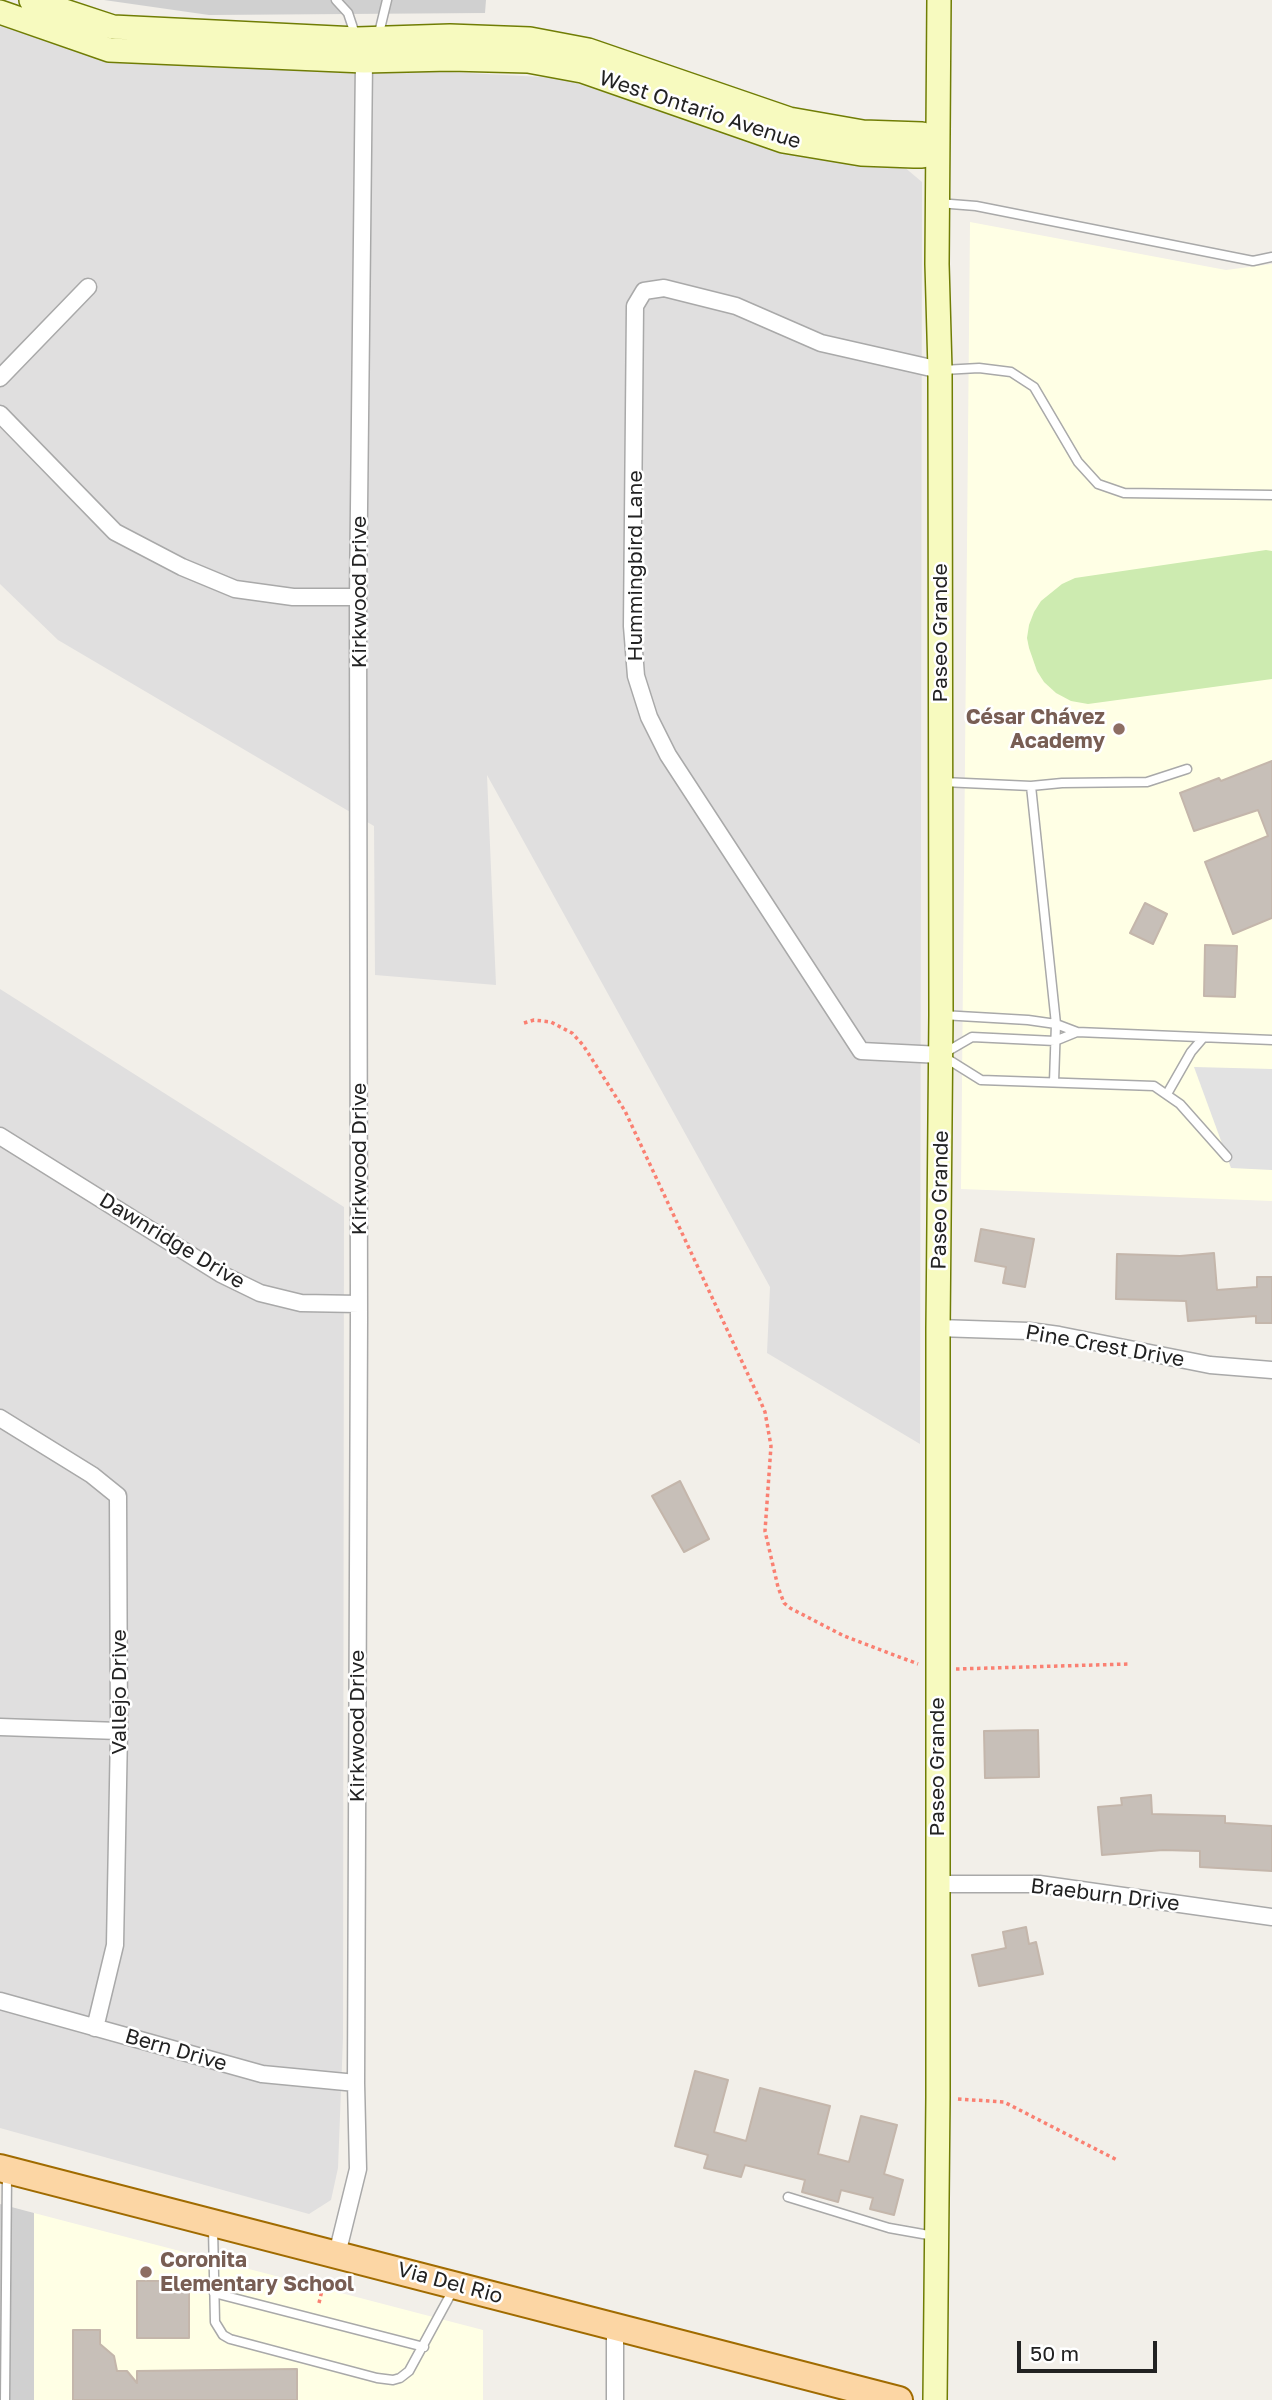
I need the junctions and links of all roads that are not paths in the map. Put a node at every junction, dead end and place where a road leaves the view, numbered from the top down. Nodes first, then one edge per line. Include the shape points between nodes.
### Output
1 (31, 0) edge
2 (337, 0) edge
3 (387, 0) edge
4 (939, 0) edge
5 (0, 12) edge
6 (367, 38) junction
7 (364, 61) junction
8 (937, 145) junction
9 (937, 203) junction
10 (1272, 257) edge
11 (88, 287) dead end
12 (940, 370) junction
13 (0, 378) edge
14 (0, 414) edge
15 (1272, 495) edge
16 (358, 597) junction
17 (1187, 769) dead end
18 (940, 782) junction
19 (1031, 786) junction
20 (941, 1015) junction
21 (1056, 1024) junction
22 (1077, 1032) junction
23 (1203, 1038) junction
24 (1055, 1041) junction
25 (1272, 1041) edge
26 (941, 1055) junction
27 (1054, 1082) junction
28 (1167, 1094) junction
29 (0, 1136) edge
30 (1227, 1157) dead end
31 (359, 1304) junction
32 (938, 1328) junction
33 (1272, 1370) edge
34 (0, 1418) edge
35 (0, 1727) edge
36 (119, 1731) junction
37 (937, 1884) junction
38 (1272, 1917) edge
39 (0, 2001) edge
40 (95, 2028) junction
41 (356, 2083) junction
42 (4, 2168) edge
43 (788, 2197) dead end
44 (213, 2222) junction
45 (937, 2237) junction
46 (3, 2249) edge
47 (337, 2254) junction
48 (456, 2285) junction
49 (214, 2293) junction
50 (3, 2297) edge
51 (615, 2326) junction
52 (424, 2347) junction
53 (5, 2400) edge
54 (615, 2400) edge
55 (899, 2400) edge
56 (936, 2400) edge

1 - 6 main road, West Ontario Avenue via 113,27
2 - 6 lane
3 - 6 lane
4 - 8 main road, Paseo Grande
5 - 7 main road, West Ontario Avenue via 109,50
6 - 7 main road
6 - 8 main road, West Ontario Avenue via 517,38 553,43 588,50 789,119 863,132 922,134
7 - 8 main road, West Ontario Avenue via 528,61 582,71 807,146 922,156
7 - 16 street, Kirkwood Drive
8 - 9 main road, Paseo Grande
9 - 10 lane via 976,206 1253,261
9 - 12 main road, Paseo Grande
11 - 13 street
12 - 15 lane via 1011,372 1034,387 1077,462 1098,484 1124,493
12 - 18 main road, Paseo Grande
12 - 26 street, Hummingbird Lane via 821,343 736,306 664,288 644,291 635,306 632,626 636,676 649,717 668,755 861,1051
14 - 16 street via 116,532 171,561 235,589 293,597
16 - 31 street, Kirkwood Drive
17 - 19 lane via 1147,782
18 - 19 lane
18 - 20 main road, Paseo Grande
19 - 21 lane
20 - 21 lane
20 - 26 main road, Paseo Grande
21 - 22 lane
21 - 24 lane
22 - 23 lane
22 - 24 lane
23 - 25 lane
23 - 28 lane
24 - 26 lane via 972,1037
24 - 27 lane
26 - 27 lane via 981,1080
26 - 32 main road, Paseo Grande
27 - 28 lane via 1154,1086
28 - 30 lane
29 - 31 street, Dawnridge Drive via 260,1293 302,1303
31 - 41 street, Kirkwood Drive
32 - 33 street, Pine Crest Drive via 1029,1331 1210,1365
32 - 37 main road, Paseo Grande
34 - 36 street, Vallejo Drive via 118,1496
35 - 36 street
36 - 40 street, Vallejo Drive via 115,1945
37 - 38 street, Braeburn Drive via 1039,1884
37 - 45 main road, Paseo Grande
39 - 40 street, Bern Drive
40 - 41 street, Bern Drive via 262,2074
41 - 47 street, Kirkwood Drive via 358,2169
42 - 44 main road, Via Del Rio
42 - 46 lane
43 - 45 lane via 889,2228
44 - 47 main road, Via Del Rio
44 - 49 lane
45 - 56 main road, Paseo Grande
46 - 50 lane
47 - 48 main road, Via Del Rio
48 - 51 main road, Via Del Rio
48 - 52 lane
49 - 52 lane
49 - 52 lane via 215,2322 230,2339 376,2378 400,2378 410,2371
50 - 53 lane
51 - 54 street
51 - 55 main road, Via Del Rio

